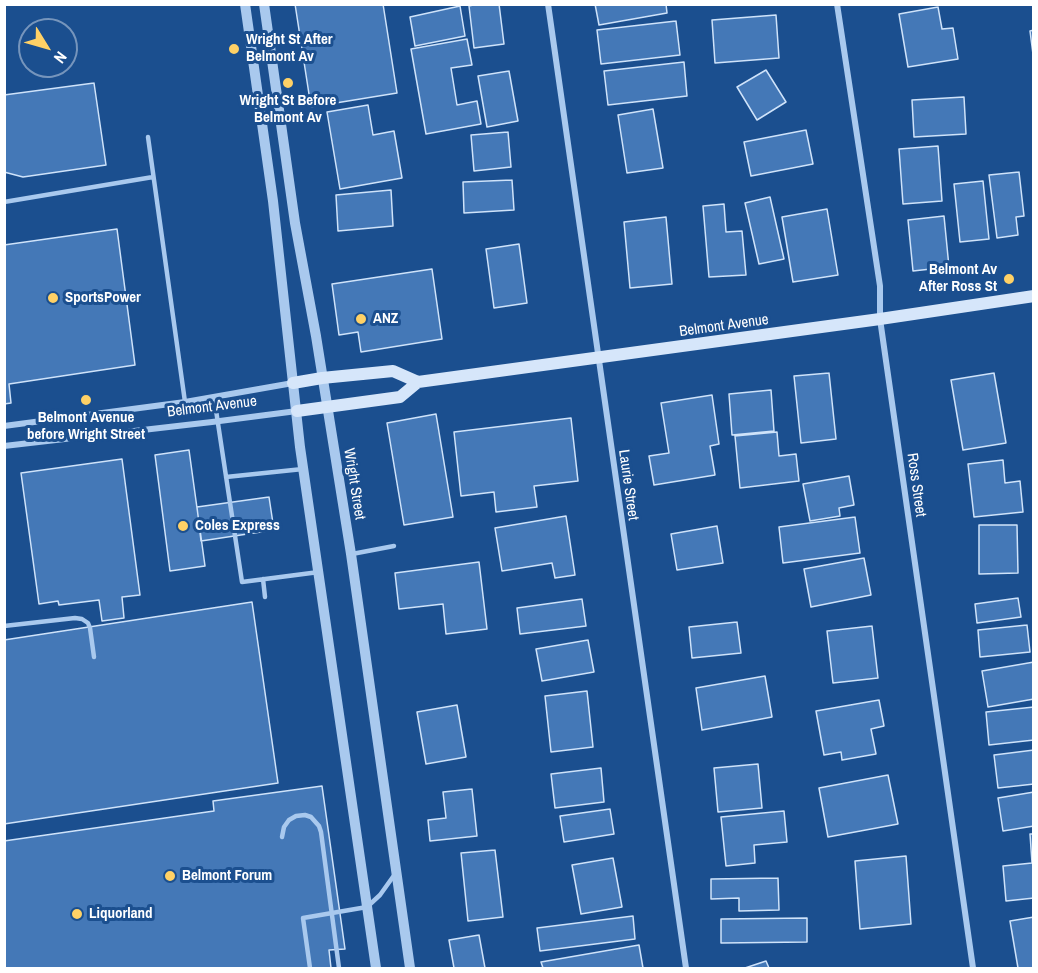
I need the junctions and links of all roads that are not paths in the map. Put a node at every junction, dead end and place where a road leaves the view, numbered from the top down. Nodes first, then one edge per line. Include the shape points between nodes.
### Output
1 (245, 4) edge
2 (264, 4) edge
3 (548, 4) edge
4 (837, 4) edge
5 (148, 137) dead end
6 (153, 177) junction
7 (4, 202) edge
8 (1034, 296) edge
9 (880, 319) junction
10 (598, 358) junction
11 (322, 378) junction
12 (418, 382) junction
13 (294, 383) junction
14 (214, 397) junction
15 (185, 402) junction
16 (326, 407) junction
17 (297, 411) junction
18 (218, 422) junction
19 (4, 426) edge
20 (4, 446) edge
21 (303, 469) junction
22 (226, 477) junction
23 (394, 546) dead end
24 (351, 554) junction
25 (319, 572) junction
26 (263, 579) junction
27 (265, 597) dead end
28 (4, 626) edge
29 (94, 657) dead end
30 (282, 837) dead end
31 (396, 872) junction
32 (367, 907) junction
33 (310, 969) edge
34 (339, 969) edge
35 (375, 969) edge
36 (410, 969) edge
37 (686, 969) edge
38 (973, 969) edge

1 - 13 street
2 - 11 street, Wright Street
3 - 10 street, Laurie Street
4 - 9 street, Ross Street via 880,286
5 - 6 lane
6 - 7 lane
6 - 15 lane
8 - 9 main road, Belmont Avenue
9 - 10 main road, Belmont Avenue
9 - 38 street, Ross Street
10 - 12 main road, Belmont Avenue
10 - 37 street, Laurie Street
11 - 12 main road, Belmont Avenue via 393,371
11 - 13 main road, Belmont Avenue
11 - 16 street, Wright Street
12 - 16 main road, Belmont Avenue via 400,397
13 - 14 street, Belmont Avenue
13 - 17 street
14 - 15 street, Belmont Avenue
14 - 18 lane
15 - 19 street, Belmont Avenue
16 - 17 main road, Belmont Avenue
16 - 24 street, Wright Street
17 - 18 street, Belmont Avenue
17 - 21 street
18 - 20 street, Belmont Avenue
18 - 22 lane
21 - 22 lane
21 - 25 street
22 - 26 lane via 242,582
23 - 24 lane
24 - 31 street, Wright Street
25 - 26 lane
25 - 32 street
26 - 27 lane
28 - 29 lane via 82,619 90,627
30 - 34 lane via 284,827 296,816 311,817 319,826
31 - 32 lane
31 - 36 street, Wright Street
32 - 33 lane via 303,918
32 - 35 street

